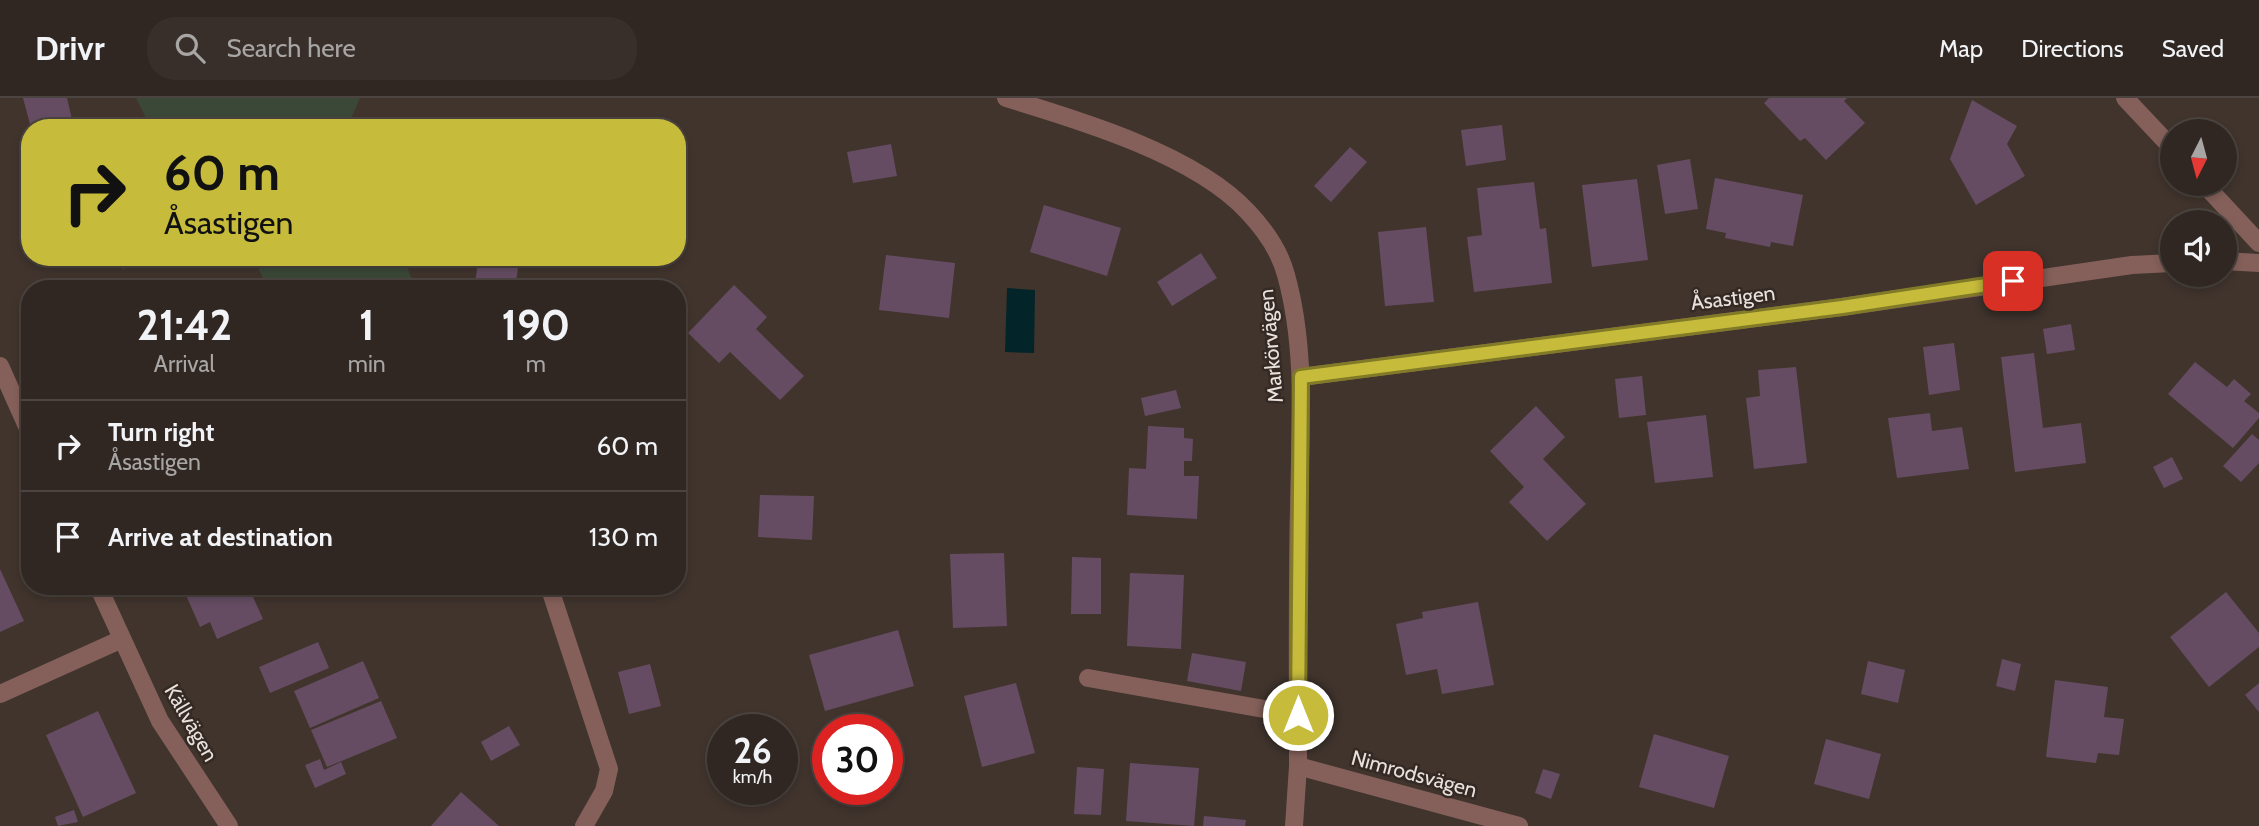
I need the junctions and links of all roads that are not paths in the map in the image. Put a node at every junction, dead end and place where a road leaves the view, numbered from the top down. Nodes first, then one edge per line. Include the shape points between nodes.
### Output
1 (1006, 98) edge
2 (2125, 98) edge
3 (2160, 135) edge
4 (2215, 196) edge
5 (2259, 243) edge
6 (2237, 262) edge
7 (2259, 263) edge
8 (2160, 264) edge
9 (0, 366) edge
10 (1301, 377) junction
11 (21, 413) edge
12 (102, 595) edge
13 (551, 595) edge
14 (122, 639) junction
15 (1088, 678) dead end
16 (0, 694) edge
17 (1298, 715) junction
18 (1298, 766) junction
19 (229, 826) edge
20 (584, 826) edge
21 (1294, 826) edge
22 (1519, 826) edge

1 - 10 street, Markörvägen via 1165,156 1213,181 1248,211 1286,271
2 - 3 street
4 - 5 street
6 - 7 street
8 - 10 street, Åsastigen
9 - 11 street
10 - 17 street, Markörvägen
12 - 14 street, Källvägen
13 - 20 street via 610,769 604,791
14 - 16 street
14 - 19 street, Källvägen via 160,721
15 - 17 street
17 - 18 street, Markörvägen
18 - 21 street, Markörvägen
18 - 22 street, Nimrodsvägen

